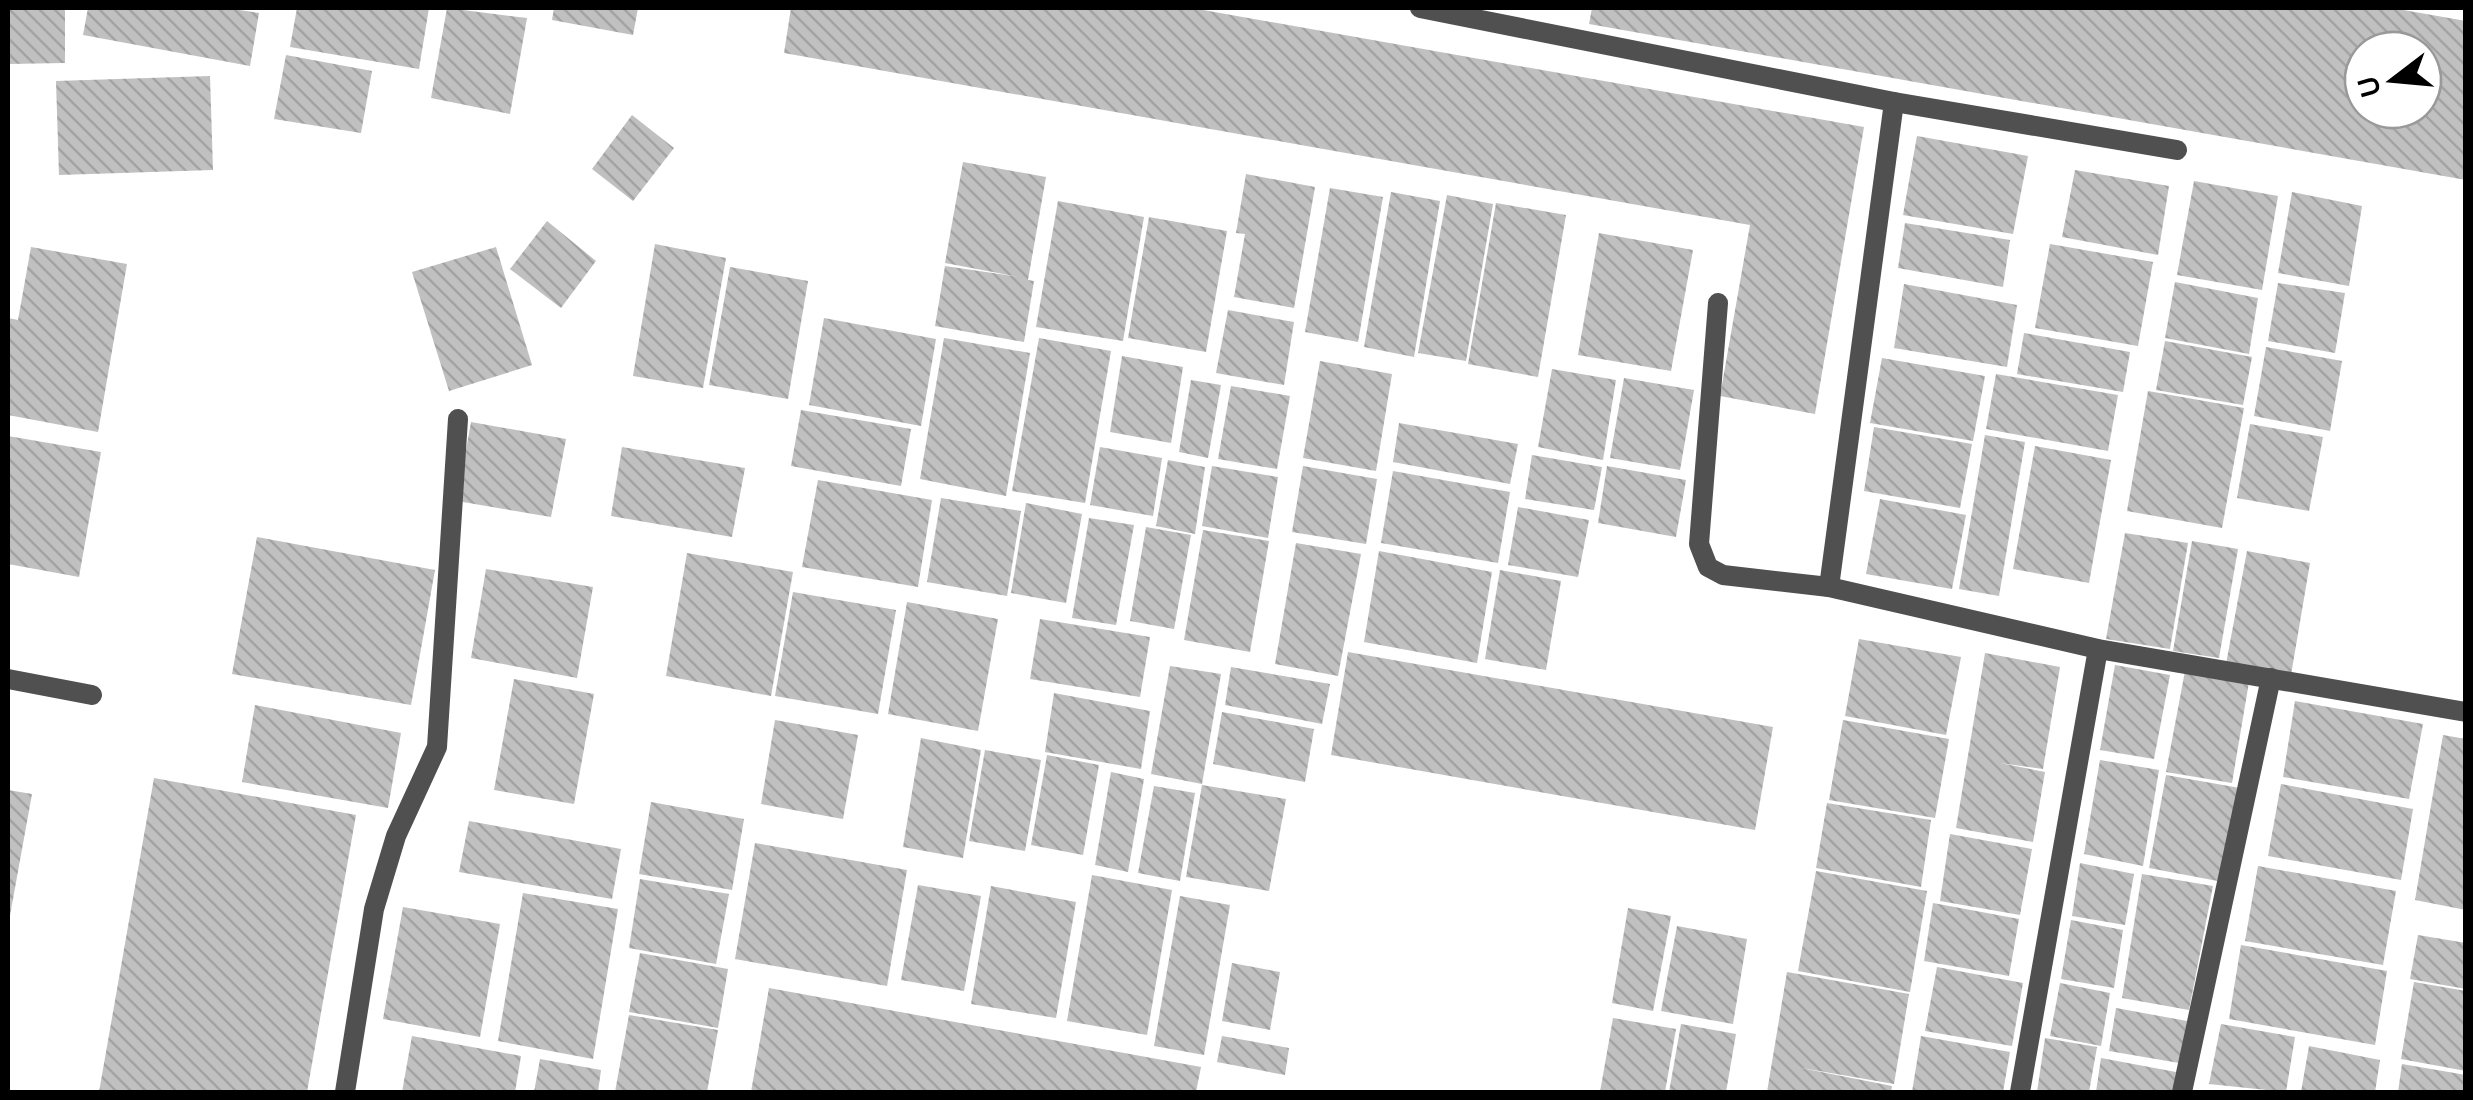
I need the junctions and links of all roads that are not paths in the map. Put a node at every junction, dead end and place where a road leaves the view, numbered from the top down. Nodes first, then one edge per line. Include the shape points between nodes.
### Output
1 (1420, 8) edge
2 (1894, 102) junction
3 (2177, 150) dead end
4 (1718, 304) dead end
5 (458, 419) dead end
6 (1829, 586) junction
7 (2098, 649) junction
8 (2271, 678) junction
9 (8, 679) edge
10 (92, 695) dead end
11 (2466, 712) edge
12 (345, 1092) edge
13 (2020, 1092) edge
14 (2182, 1092) edge

1 - 2 street
2 - 3 street
2 - 6 street
4 - 6 street via 1701,558 1722,575
5 - 12 street via 437,747 396,836 374,909
6 - 7 street
7 - 8 street
7 - 13 street
8 - 11 street
8 - 14 street
9 - 10 street

